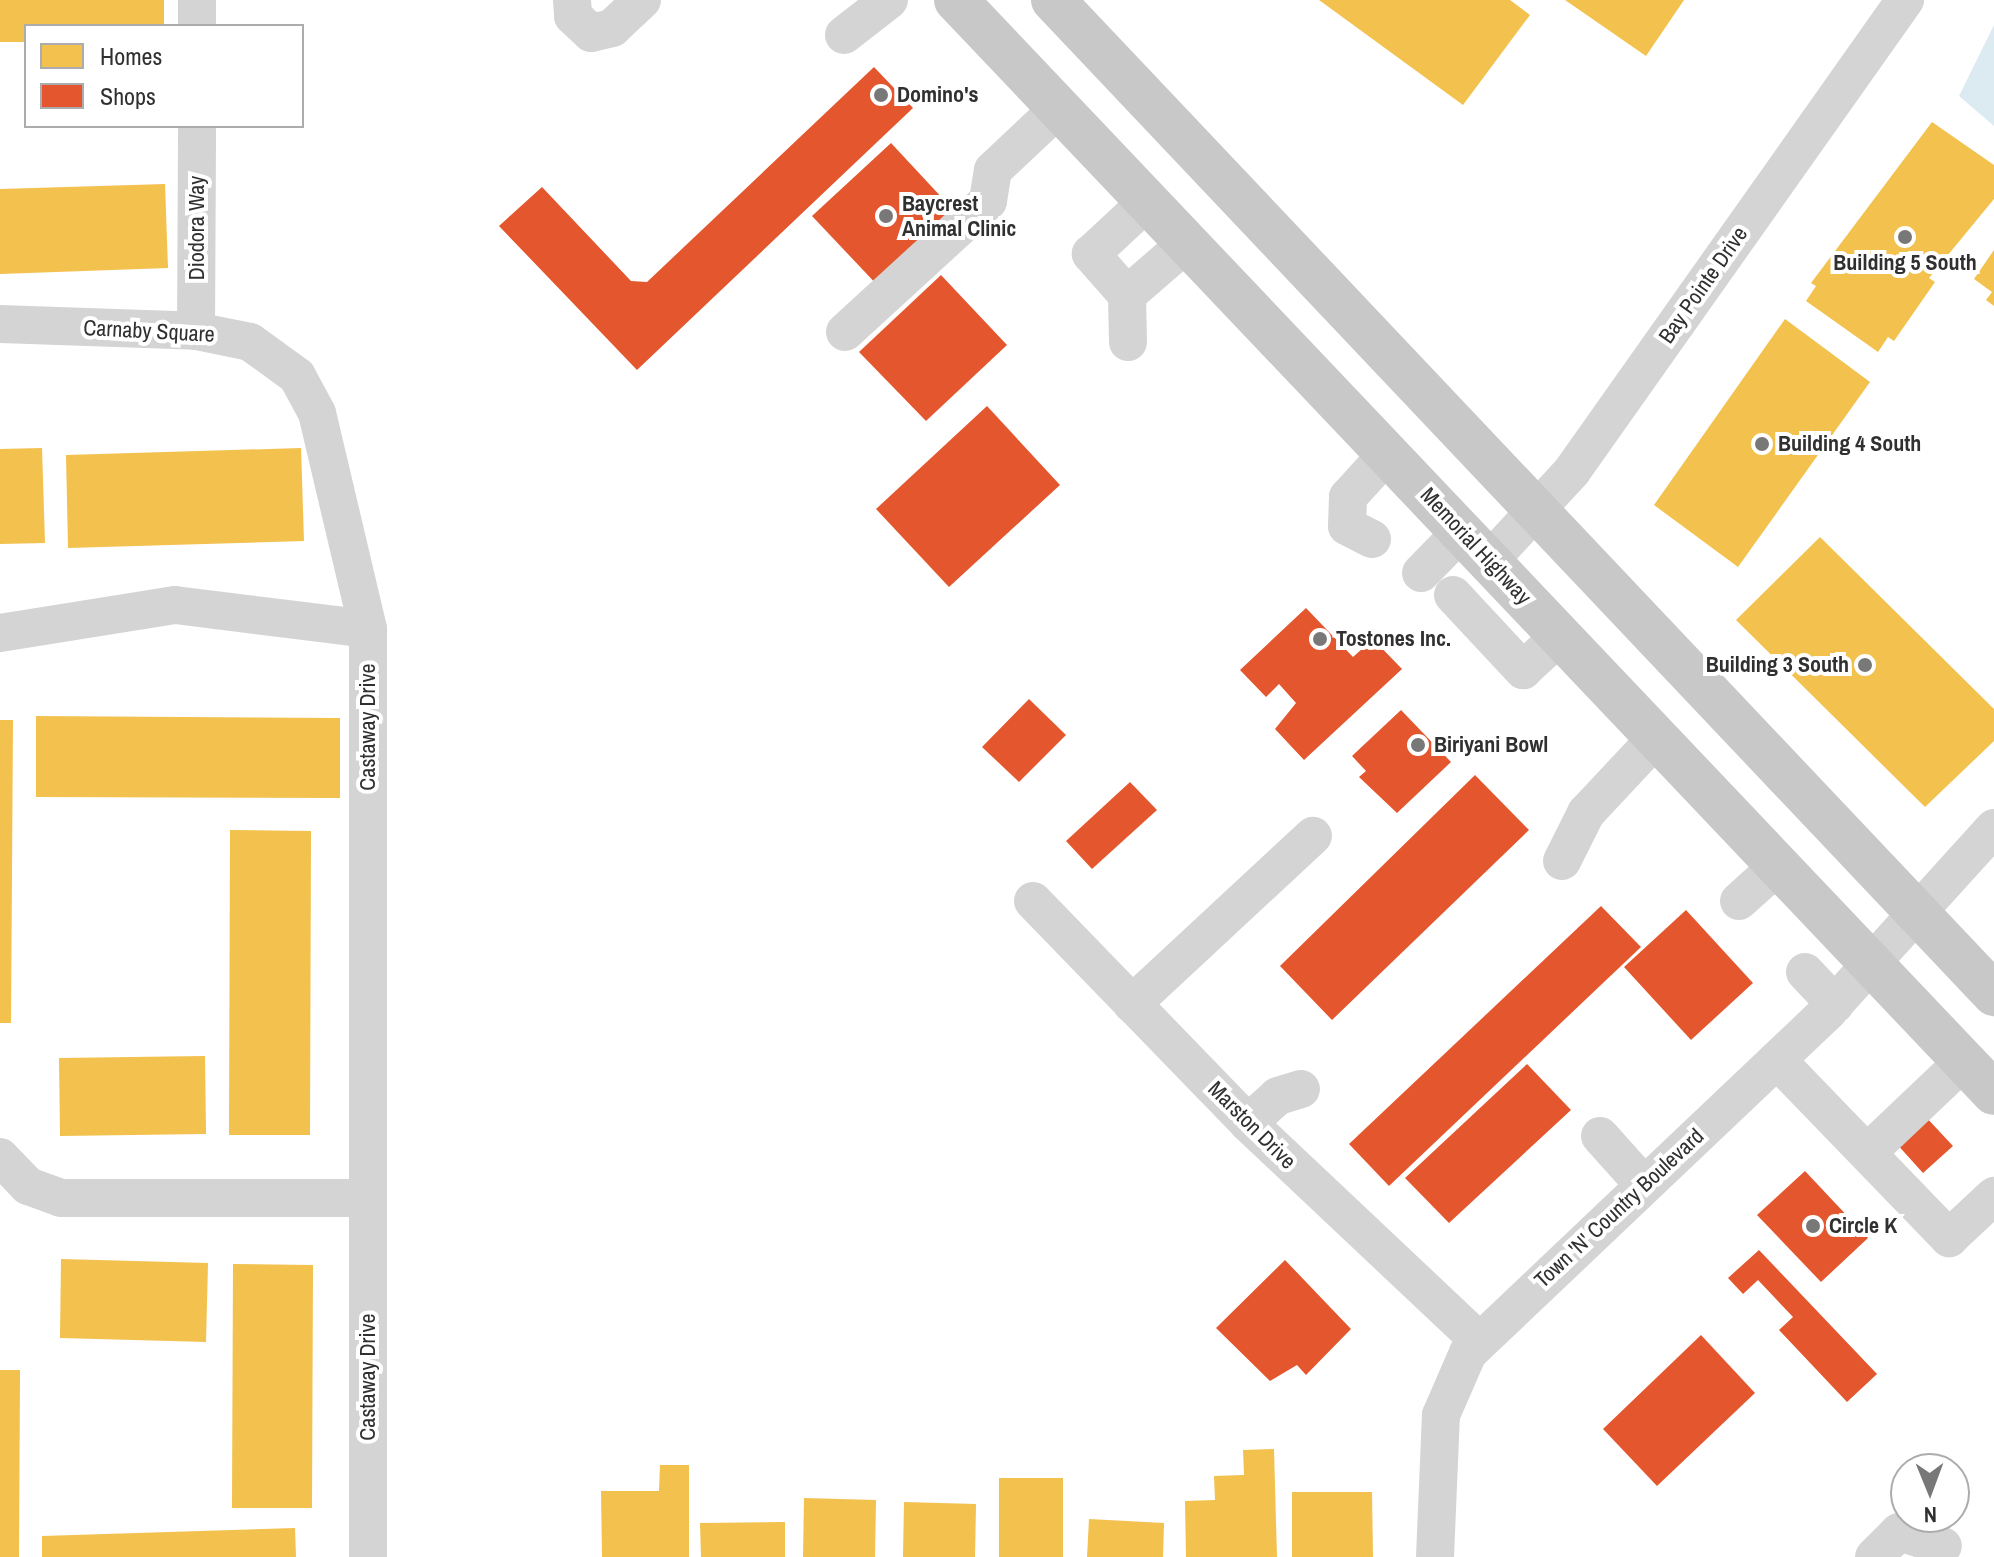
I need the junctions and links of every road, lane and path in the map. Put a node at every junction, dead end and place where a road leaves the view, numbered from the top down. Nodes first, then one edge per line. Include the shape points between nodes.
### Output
1 (197, 0) edge
2 (572, 0) edge
3 (642, 0) edge
4 (889, 0) edge
5 (956, 0) edge
6 (1053, 0) edge
7 (1905, 0) edge
8 (197, 24) edge
9 (844, 35) dead end
10 (1060, 107) junction
11 (197, 128) edge
12 (1198, 152) junction
13 (1148, 201) junction
14 (1188, 242) junction
15 (1127, 295) junction
16 (0, 324) edge
17 (196, 331) junction
18 (845, 332) dead end
19 (1128, 342) dead end
20 (1388, 453) junction
21 (1539, 511) junction
22 (1372, 539) dead end
23 (1476, 546) junction
24 (1421, 573) dead end
25 (1453, 595) dead end
26 (368, 629) junction
27 (0, 633) edge
28 (1561, 635) junction
29 (1657, 737) junction
30 (1994, 828) edge
31 (1313, 836) dead end
32 (1562, 861) dead end
33 (1779, 865) junction
34 (1033, 901) dead end
35 (1739, 901) dead end
36 (1917, 913) junction
37 (1873, 963) junction
38 (1805, 972) dead end
39 (1994, 994) edge
40 (1132, 1004) junction
41 (1835, 1004) junction
42 (1777, 1060) junction
43 (1964, 1061) junction
44 (1301, 1089) dead end
45 (1994, 1093) edge
46 (1248, 1123) junction
47 (1600, 1136) dead end
48 (1868, 1152) junction
49 (0, 1157) edge
50 (1644, 1185) junction
51 (1994, 1196) edge
52 (368, 1198) junction
53 (1478, 1340) junction
54 (1943, 1546) dead end
55 (368, 1557) edge
56 (1435, 1557) edge
57 (1874, 1557) edge

1 - 8 street
2 - 3 street via 573,16 591,33 612,28
4 - 9 street
5 - 10 main road, Memorial Highway
6 - 12 main road
7 - 21 street, Bay Pointe Drive
10 - 13 main road, Memorial Highway
10 - 18 street via 993,170 988,201
11 - 17 street, Diodora Way
12 - 13 main road
12 - 21 main road
13 - 14 main road, Memorial Highway
13 - 15 street via 1091,254
14 - 15 street
14 - 20 main road, Memorial Highway
15 - 19 street
16 - 17 street, Carnaby Square
17 - 26 street, Carnaby Square via 250,342 297,376 328,454
20 - 22 street via 1348,497 1347,526
20 - 23 main road, Memorial Highway
21 - 23 street, Bay Pointe Drive
21 - 36 main road
23 - 24 street, Bay Pointe Drive
23 - 28 main road, Memorial Highway
25 - 28 street via 1523,670
26 - 27 street via 175,605
26 - 52 street, Castaway Drive
28 - 29 main road, Memorial Highway
29 - 32 street via 1586,813
29 - 33 main road, Memorial Highway
30 - 36 street, Town 'N' Country Boulevard
31 - 40 street
33 - 35 street
33 - 37 main road, Memorial Highway
34 - 40 street, Marston Drive
36 - 37 street, Town 'N' Country Boulevard
36 - 39 main road
37 - 41 street, Town 'N' Country Boulevard
37 - 43 main road, Memorial Highway
38 - 41 street
40 - 46 street, Marston Drive
41 - 42 street, Town 'N' Country Boulevard
42 - 48 street
42 - 50 street, Town 'N' Country Boulevard
43 - 45 main road, Memorial Highway
43 - 48 street
44 - 46 street via 1278,1096
46 - 53 street, Marston Drive
47 - 50 street
48 - 51 street via 1949,1238
49 - 52 street via 28,1186 61,1198
50 - 53 street, Town 'N' Country Boulevard
52 - 55 street, Castaway Drive
53 - 56 street, Town 'N' Country Boulevard via 1441,1415
54 - 57 street via 1899,1532

